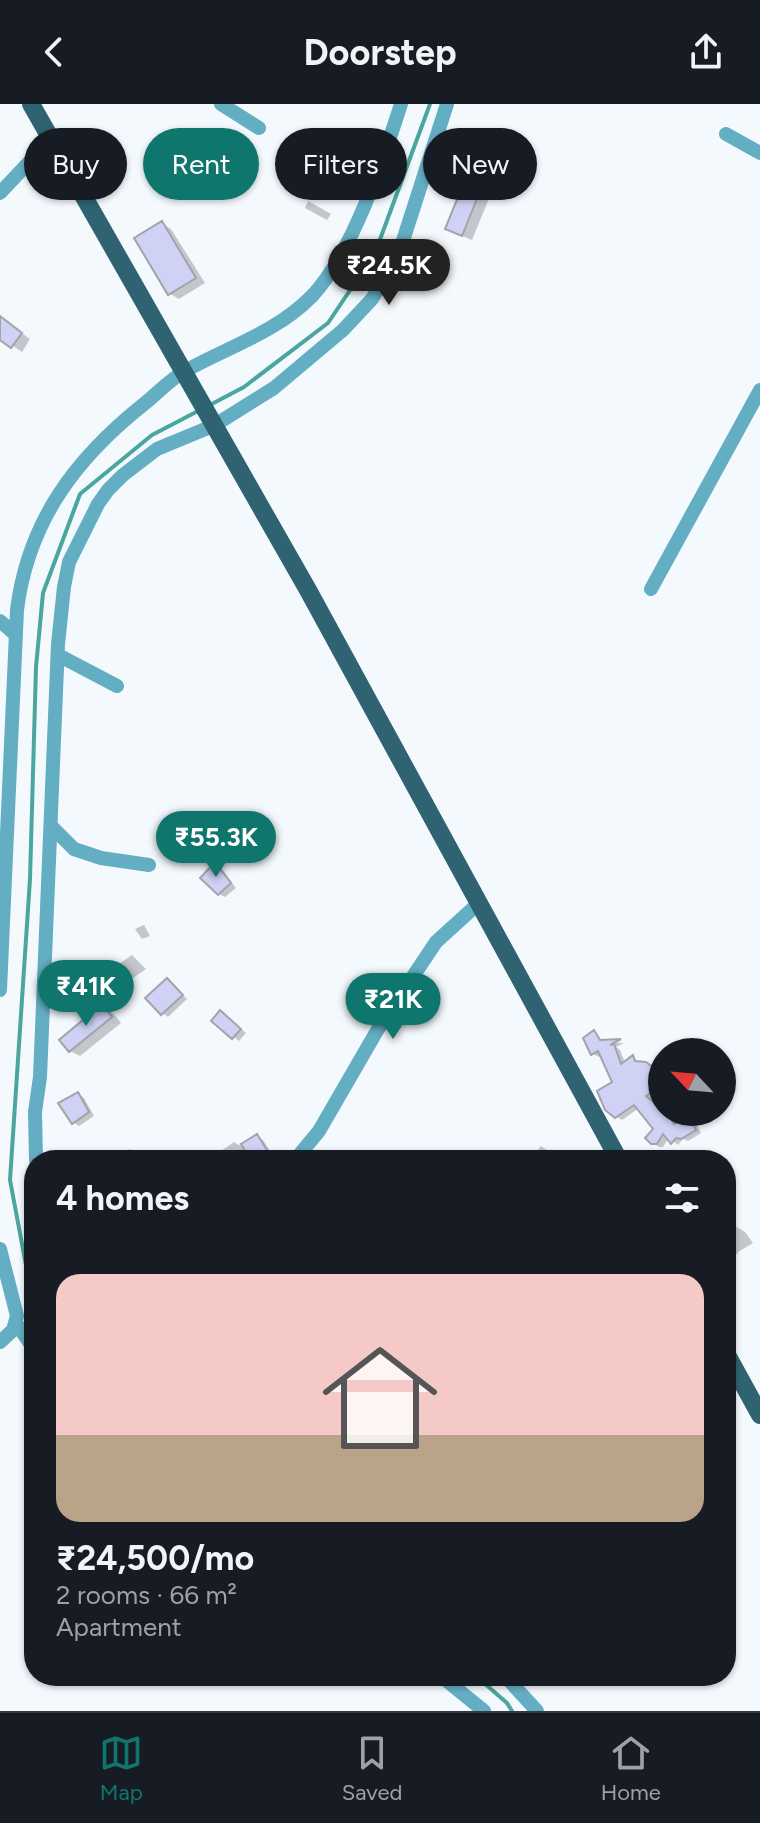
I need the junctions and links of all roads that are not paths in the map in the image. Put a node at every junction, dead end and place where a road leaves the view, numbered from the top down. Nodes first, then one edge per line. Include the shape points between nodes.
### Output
1 (31, 104) edge
2 (221, 104) edge
3 (401, 104) edge
4 (447, 104) edge
5 (45, 128) edge
6 (259, 128) dead end
7 (726, 134) dead end
8 (760, 153) edge
9 (24, 168) edge
10 (0, 193) edge
11 (86, 200) edge
12 (185, 371) junction
13 (760, 390) edge
14 (211, 418) junction
15 (651, 589) dead end
16 (0, 621) edge
17 (16, 635) junction
18 (58, 655) junction
19 (117, 686) dead end
20 (6, 716) edge
21 (4, 812) edge
22 (51, 826) junction
23 (4, 858) edge
24 (149, 865) dead end
25 (479, 903) junction
26 (0, 990) edge
27 (36, 1150) edge
28 (303, 1150) edge
29 (614, 1150) edge
30 (0, 1249) edge
31 (16, 1323) junction
32 (24, 1335) edge
33 (0, 1342) edge
34 (736, 1370) edge
35 (759, 1410) edge
36 (453, 1686) edge
37 (514, 1686) edge
38 (484, 1711) edge
39 (537, 1711) edge

1 - 5 main road
2 - 6 street
3 - 12 street via 382,162 322,285 279,323
4 - 14 street via 399,253 372,299 274,388
7 - 8 street
9 - 10 street
11 - 12 main road
12 - 14 main road
12 - 17 street via 117,425 61,490 24,568
13 - 15 street
14 - 18 street via 146,456 98,504 69,562
14 - 25 main road
16 - 17 street
17 - 20 street
18 - 19 street
18 - 22 street
20 - 21 street
21 - 23 street
22 - 24 street via 74,849
22 - 27 street
23 - 26 street
25 - 28 street via 436,942
25 - 29 main road
30 - 31 street
31 - 32 street
31 - 33 street
34 - 35 main road
36 - 38 street
37 - 39 street

